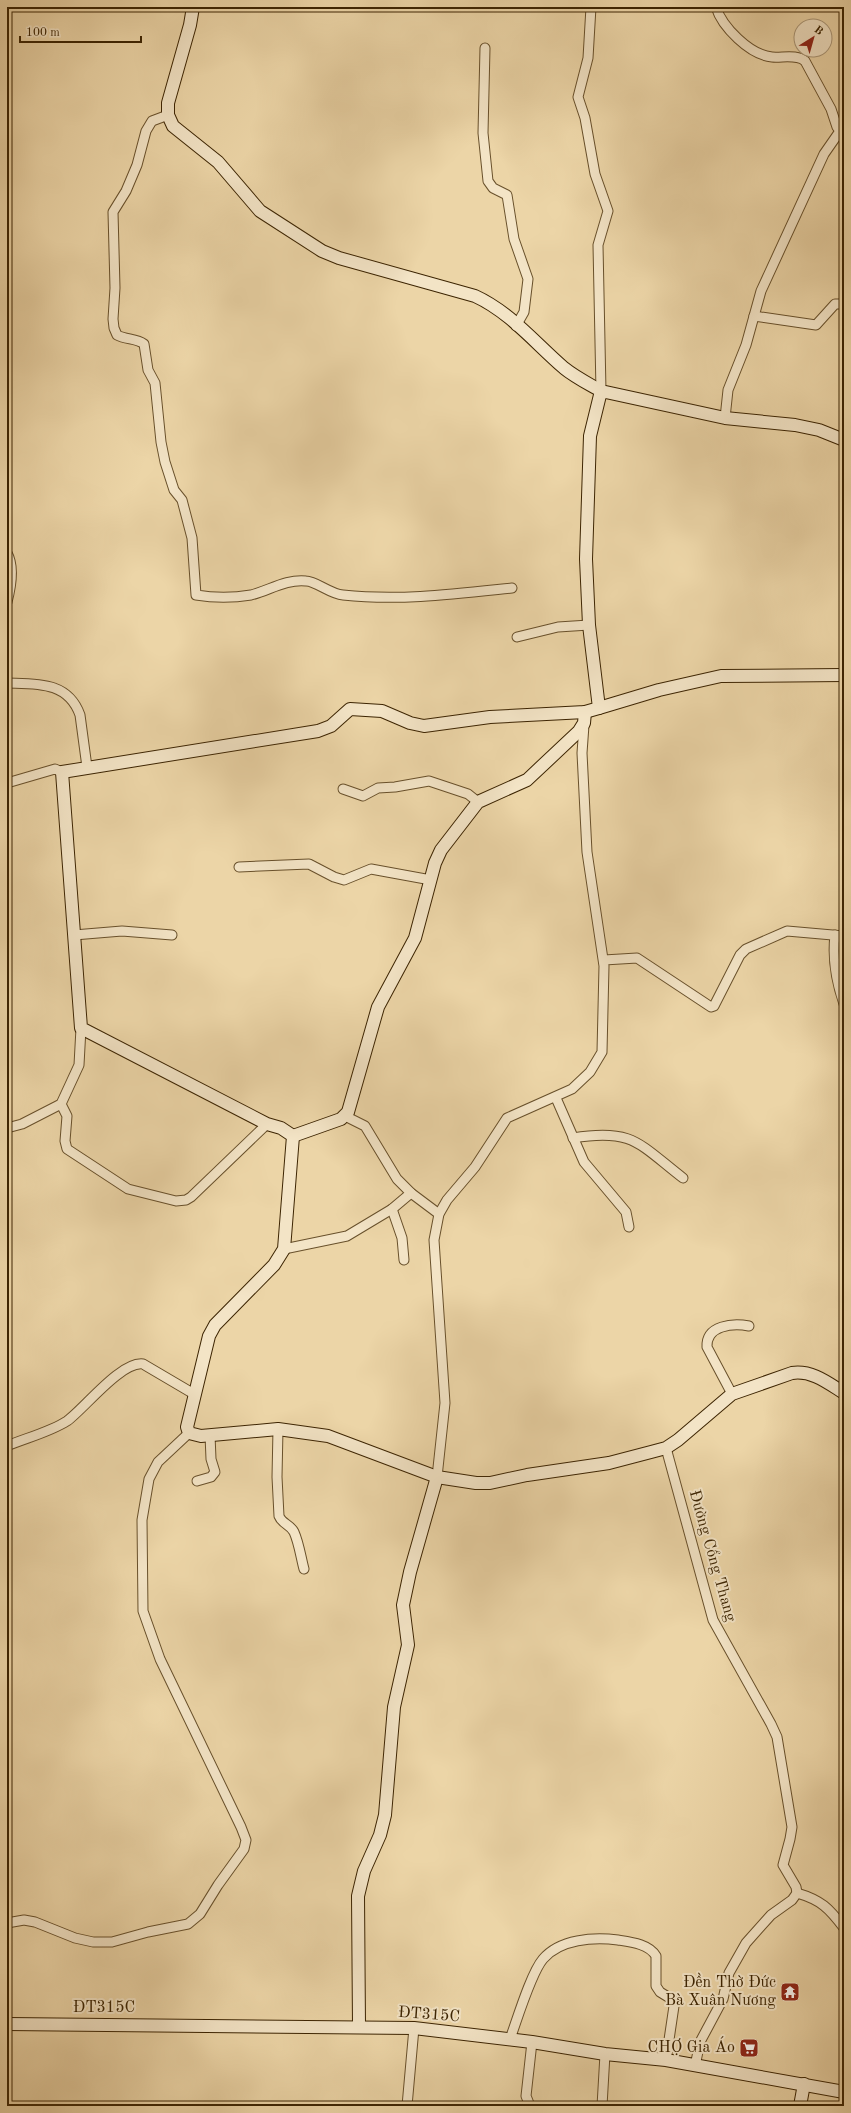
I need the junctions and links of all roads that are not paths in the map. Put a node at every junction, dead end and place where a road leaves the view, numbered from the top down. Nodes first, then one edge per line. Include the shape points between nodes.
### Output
1 (193, 7) edge
2 (591, 7) edge
3 (716, 7) edge
4 (485, 48) dead end
5 (168, 115) junction
6 (842, 133) edge
7 (844, 304) edge
8 (754, 316) junction
9 (516, 326) junction
10 (601, 391) junction
11 (725, 418) junction
12 (844, 440) edge
13 (7, 553) edge
14 (512, 588) dead end
15 (7, 602) edge
16 (589, 625) junction
17 (517, 637) dead end
18 (844, 675) edge
19 (7, 683) edge
20 (599, 708) junction
21 (585, 718) junction
22 (87, 767) junction
23 (62, 772) junction
24 (7, 783) edge
25 (343, 789) dead end
26 (478, 802) junction
27 (239, 867) dead end
28 (431, 880) junction
29 (74, 935) junction
30 (172, 935) dead end
31 (839, 936) edge
32 (604, 960) junction
33 (844, 1004) edge
34 (81, 1028) junction
35 (556, 1098) junction
36 (60, 1104) junction
37 (345, 1116) junction
38 (267, 1124) junction
39 (7, 1128) edge
40 (293, 1136) junction
41 (573, 1138) junction
42 (683, 1178) dead end
43 (411, 1193) junction
44 (392, 1209) junction
45 (439, 1214) junction
46 (629, 1227) dead end
47 (284, 1249) junction
48 (404, 1260) dead end
49 (749, 1326) dead end
50 (844, 1393) edge
51 (194, 1394) junction
52 (732, 1394) junction
53 (278, 1430) junction
54 (189, 1433) junction
55 (210, 1435) junction
56 (7, 1446) edge
57 (666, 1448) junction
58 (437, 1477) junction
59 (197, 1481) dead end
60 (304, 1569) dead end
61 (797, 1893) junction
62 (7, 1923) edge
63 (844, 1928) edge
64 (7, 2024) edge
65 (358, 2026) junction
66 (414, 2028) junction
67 (510, 2039) junction
68 (532, 2042) junction
69 (605, 2054) junction
70 (666, 2060) junction
71 (694, 2066) junction
72 (804, 2084) junction
73 (844, 2092) edge
74 (407, 2106) edge
75 (530, 2106) edge
76 (602, 2106) edge
77 (800, 2106) edge

1 - 5 street via 168,103
2 - 10 street via 588,58 578,97 585,118 595,174 608,211 598,245
3 - 6 street via 722,22 755,52 772,57 798,57 805,61
4 - 9 street via 483,133 488,181 493,188 507,195 514,239 528,279 524,312
5 - 9 street via 173,126 218,162 260,211 306,242 339,258 475,296 498,308
5 - 14 street via 154,119 146,131 137,165 126,191 113,212 113,319 117,335 144,344 148,370 155,383 165,462 174,490 182,500 192,538 196,595 225,598 251,594 289,582 308,581 341,595 406,599
6 - 8 street via 822,158 761,292
7 - 8 street via 835,304 816,325
8 - 11 street via 746,345 729,385
9 - 10 street via 566,369
10 - 11 street
10 - 16 street via 590,436 586,559
11 - 12 street via 795,425 819,430
13 - 15 street via 11,563
16 - 17 street via 558,627
16 - 20 street
18 - 20 street via 721,676 659,690
19 - 22 street via 52,686 69,698 78,708 80,715
20 - 21 street
21 - 22 street via 490,717 424,726 382,711 350,709 331,726 318,731
21 - 26 street via 527,780
21 - 32 street via 582,753 587,852
22 - 23 street
23 - 24 street via 55,769
23 - 29 street
25 - 26 street via 362,796 378,788 429,781 468,794
26 - 28 street via 441,850
27 - 28 street via 309,864 344,880 371,869
28 - 37 street via 415,938 378,1007 350,1107
29 - 30 street via 122,931
29 - 34 street
31 - 32 street via 787,931 746,949 740,955 714,1006 711,1007 637,958
31 - 33 street via 834,963 837,984
32 - 35 street via 602,1052 584,1079
34 - 36 street via 79,1065
34 - 38 street
35 - 41 street
35 - 45 street via 507,1118 475,1167 447,1200
36 - 38 street via 67,1116 67,1149 128,1189 176,1201 190,1197
36 - 39 street via 22,1124
37 - 40 street
37 - 43 street via 364,1126 390,1171
38 - 40 street via 281,1128
40 - 47 street
41 - 42 street via 600,1134 626,1136 635,1140
41 - 46 street via 588,1168 626,1212
43 - 44 street
43 - 45 street
44 - 47 street via 347,1236
44 - 48 street via 402,1238
45 - 58 street via 434,1240 445,1403
47 - 51 street via 274,1265 215,1325 205,1348
49 - 52 street via 727,1325 714,1331 706,1342 706,1347
50 - 52 street via 816,1376 799,1372
51 - 54 street via 187,1427
51 - 56 street via 143,1364 137,1364 105,1384 68,1420
52 - 57 street
53 - 55 street
53 - 58 street via 328,1436
53 - 60 street via 279,1516 281,1522 294,1533
54 - 55 street
54 - 62 street via 158,1462 149,1479 142,1520 143,1611 160,1659 241,1827 246,1840 244,1849 200,1914 188,1924 112,1942 93,1942 75,1938 35,1922 24,1920
55 - 59 street via 211,1460 215,1472 211,1477
57 - 58 street via 609,1463 490,1483
57 - 61 street, Đường Cổng Thang via 712,1620 777,1737 792,1827 783,1865
58 - 65 street via 403,1605 408,1645 394,1707 385,1815 380,1835 364,1871 358,1896
61 - 63 street via 820,1901
61 - 71 street via 792,1900 771,1915 746,1943 729,1973 723,1998 700,2042
64 - 65 street, ĐT315C
65 - 66 street, ĐT315C
66 - 67 street, ĐT315C
66 - 74 street
67 - 68 street, ĐT315C
67 - 70 street via 542,1960 555,1949 591,1939 634,1942 654,1952 656,1986 660,1992 673,2000
68 - 69 street, ĐT315C
68 - 75 street via 526,2096
69 - 70 street, ĐT315C
69 - 76 street
70 - 71 street, ĐT315C
71 - 72 street, ĐT315C
72 - 73 street, ĐT315C
72 - 77 street

